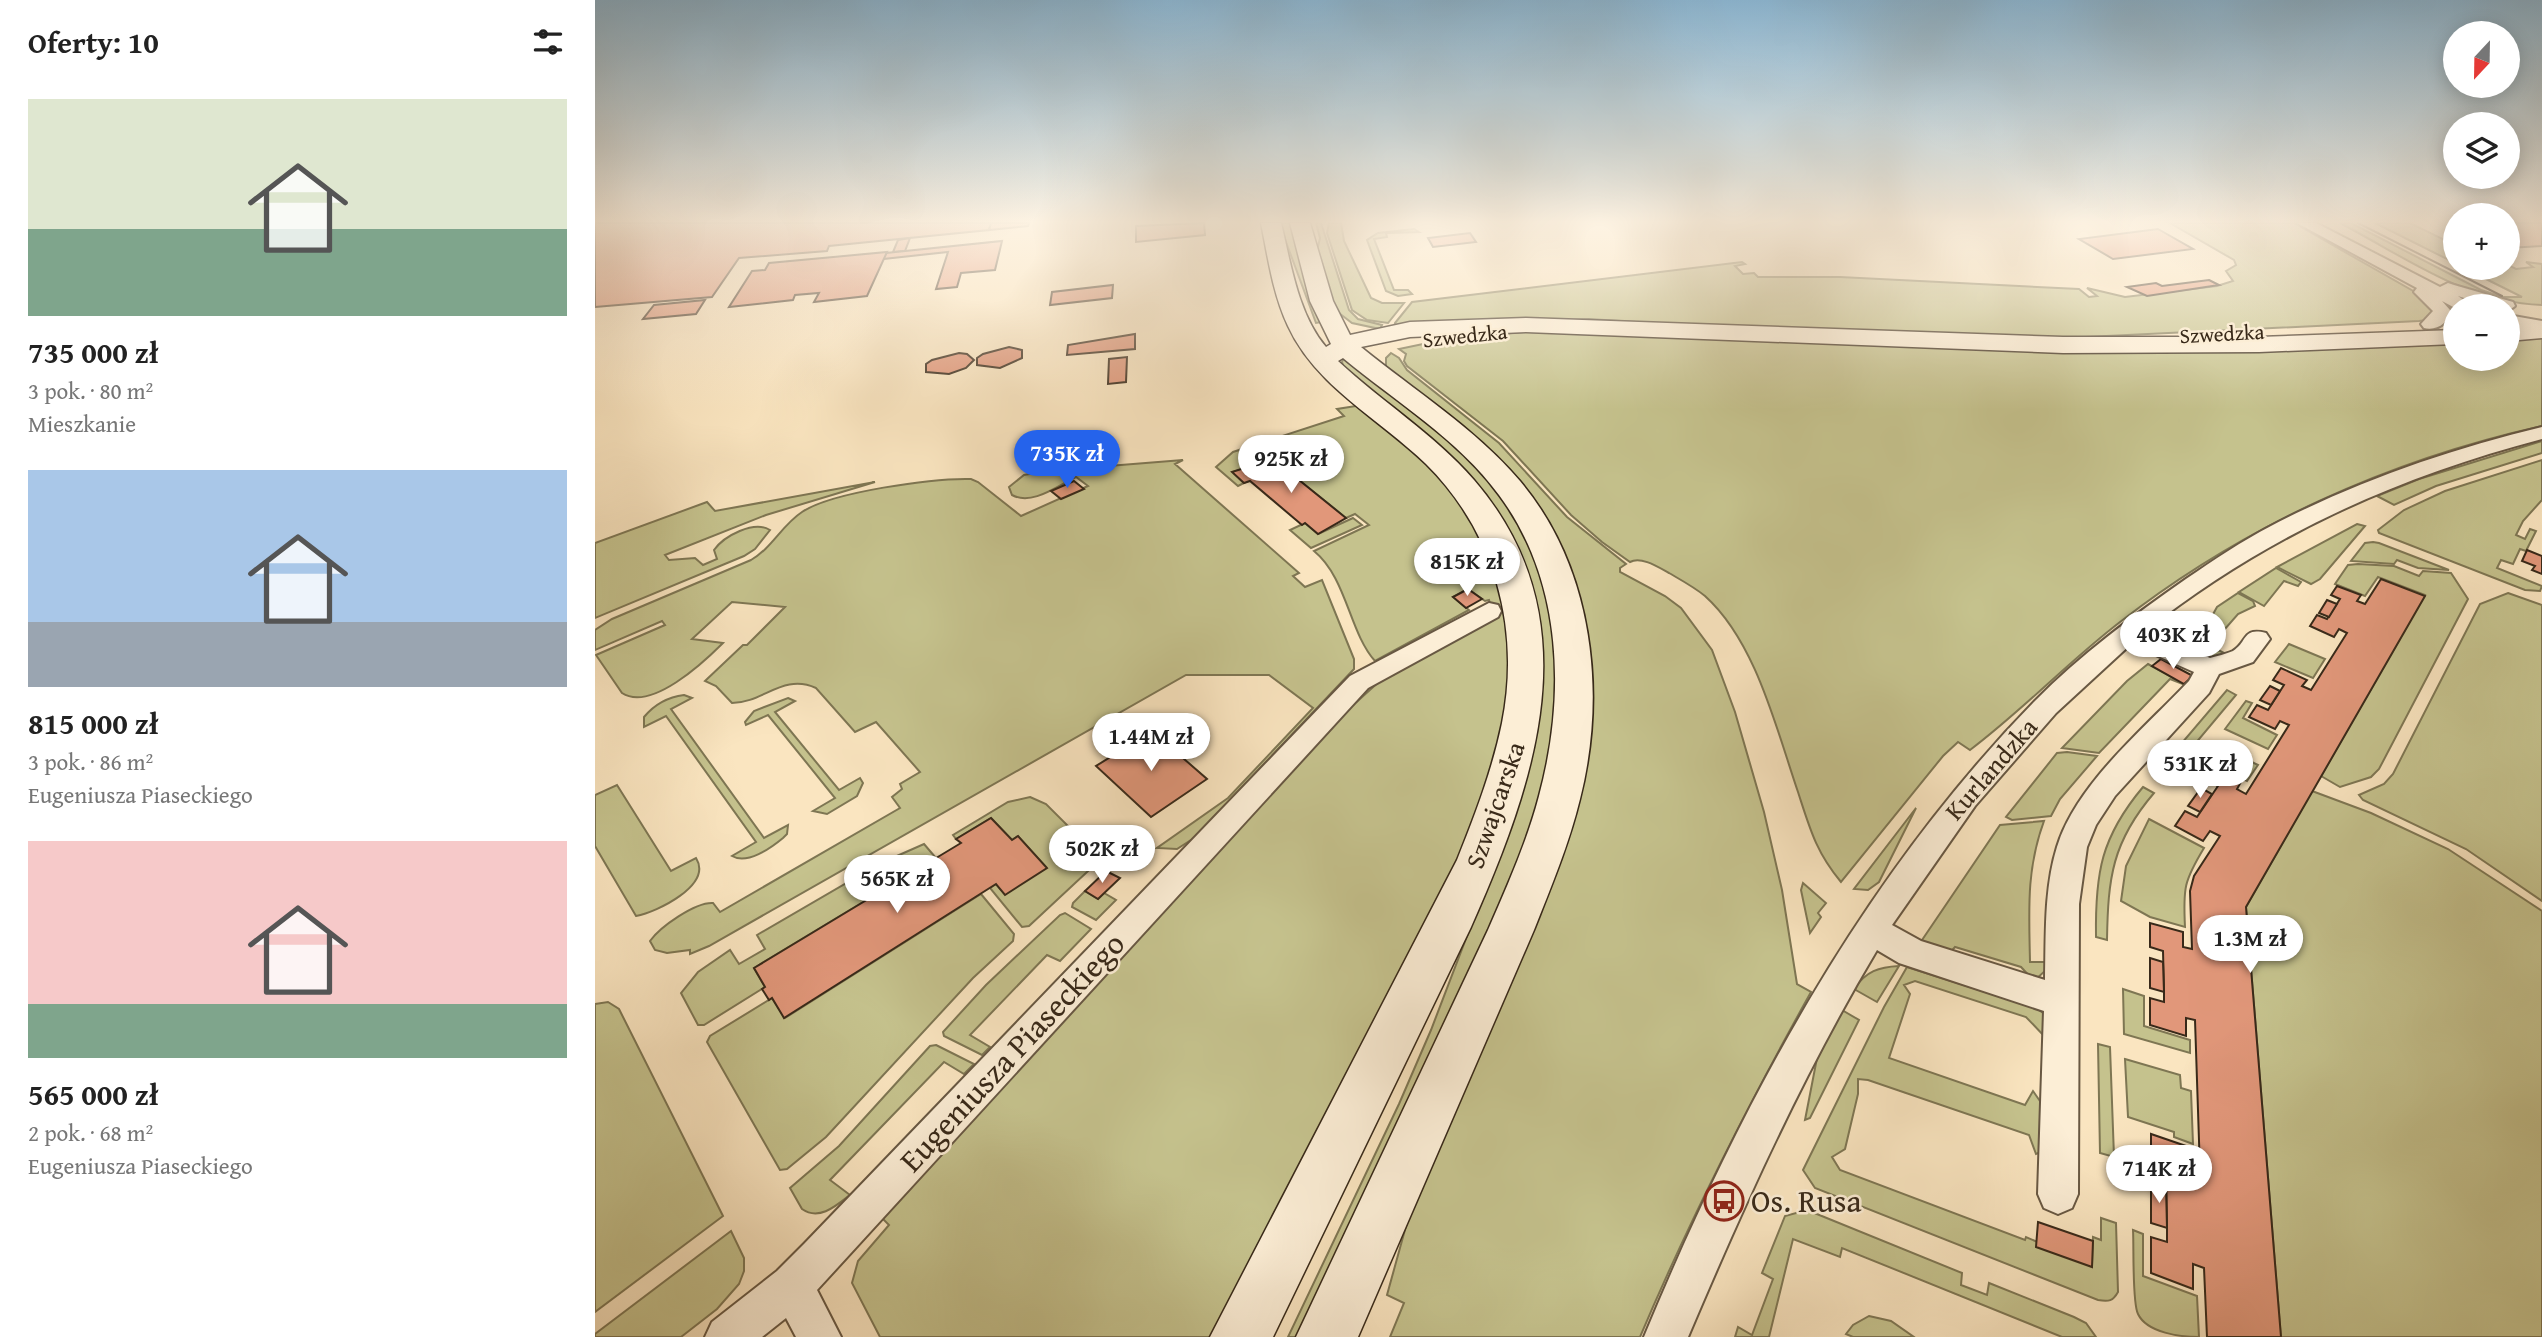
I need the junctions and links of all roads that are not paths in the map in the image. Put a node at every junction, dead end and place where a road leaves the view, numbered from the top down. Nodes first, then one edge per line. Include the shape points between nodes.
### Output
1 (1286, 285) edge
2 (1318, 285) edge
3 (2412, 285) edge
4 (2422, 285) edge
5 (2443, 285) edge
6 (2448, 288) junction
7 (2458, 294) edge
8 (2468, 294) edge
9 (2443, 296) edge
10 (2520, 309) edge
11 (2542, 313) edge
12 (2520, 317) edge
13 (2443, 323) edge
14 (2520, 323) edge
15 (2430, 324) junction
16 (2542, 329) edge
17 (2520, 332) edge
18 (2443, 337) edge
19 (1335, 343) junction
20 (1989, 343) junction
21 (1389, 352) junction
22 (2542, 433) edge
23 (1489, 611) dead end
24 (2127, 633) junction
25 (2257, 639) dead end
26 (2209, 668) junction
27 (1870, 929) junction
28 (2061, 1001) junction
29 (2058, 1194) dead end
30 (792, 1286) junction
31 (727, 1337) edge
32 (819, 1337) edge
33 (1241, 1337) edge
34 (1327, 1337) edge
35 (1666, 1337) edge

1 - 19 street, Szwajcarska via 1313,348
2 - 19 street, Szwajcarska
3 - 15 street via 2442,310 2441,317
4 - 9 street
5 - 6 street
6 - 7 street
6 - 8 street
10 - 11 street
11 - 12 street
13 - 15 street, Szwedzka
14 - 16 street
15 - 20 street, Szwedzka
16 - 17 street
18 - 20 street, Szwedzka via 2206,345
19 - 21 street, Szwajcarska
19 - 21 street, Szwedzka
19 - 33 street, Szwajcarska via 1343,379 1443,464 1490,525 1512,573 1524,623 1525,703 1513,766 1478,863
20 - 21 street, Szwedzka via 1580,326 1450,336
21 - 34 street, Szwajcarska via 1453,431 1509,486 1537,528 1567,606 1576,704 1561,794 1539,861
22 - 24 street, Kurlandzka via 2443,462 2317,512 2212,570
23 - 30 street, Eugeniusza Piaseckiego via 1359,682
24 - 26 street
24 - 27 street, Kurlandzka via 2009,744 1962,799
25 - 26 street via 2244,656
26 - 28 street via 2200,687 2105,788 2083,821 2072,847 2063,904
27 - 28 street via 1911,953
27 - 35 street, Kurlandzka via 1788,1073 1724,1201
28 - 29 street
30 - 31 street, Eugeniusza Piaseckiego
30 - 32 street

